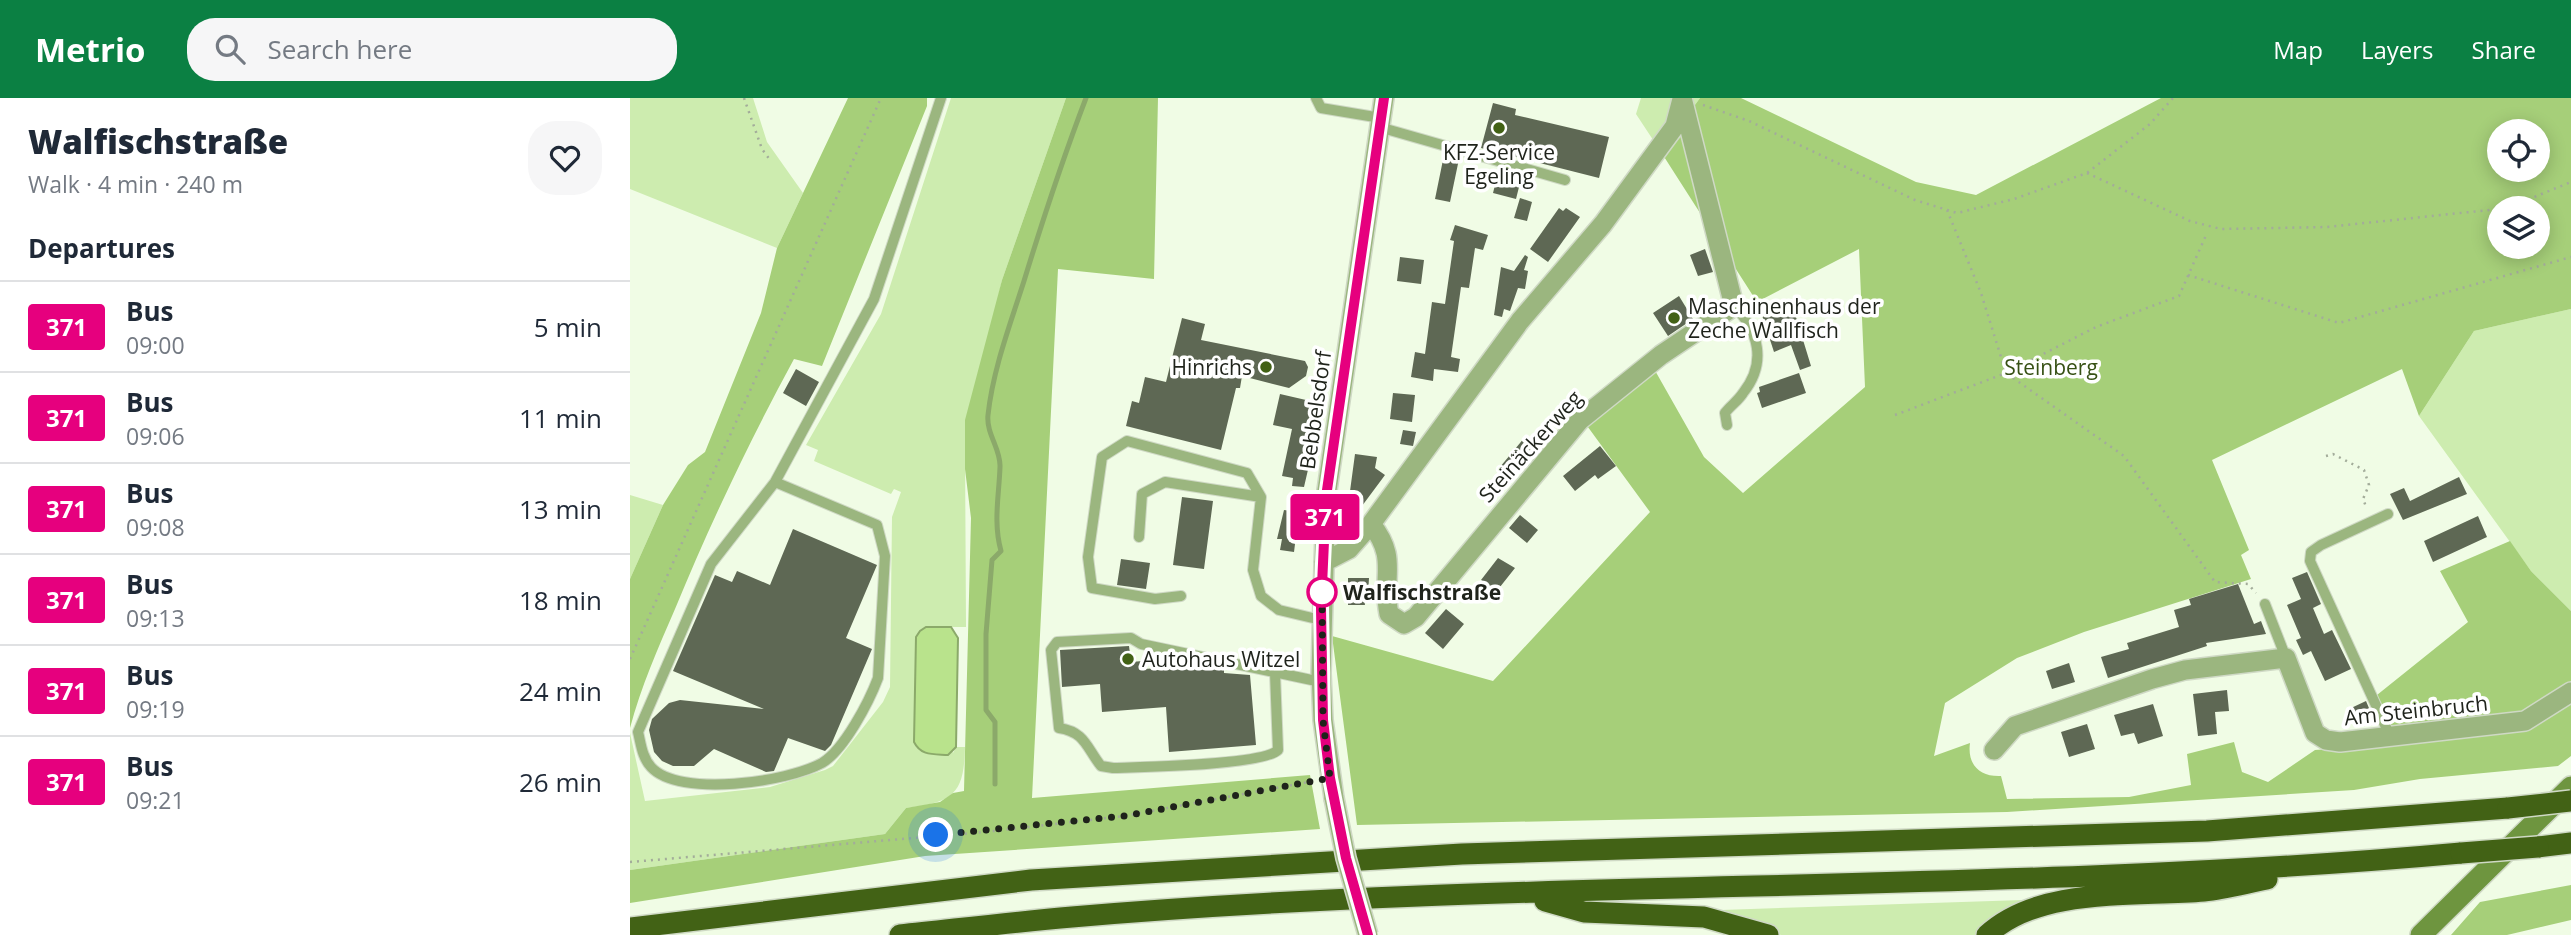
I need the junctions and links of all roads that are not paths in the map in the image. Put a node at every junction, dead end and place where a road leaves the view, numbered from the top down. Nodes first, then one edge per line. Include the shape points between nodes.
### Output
1 (941, 98) edge
2 (1316, 98) edge
3 (1687, 100) edge
4 (1381, 114) edge
5 (1565, 180) dead end
6 (1734, 306) junction
7 (1727, 425) dead end
8 (775, 482) junction
9 (1261, 497) junction
10 (2388, 514) dead end
11 (1371, 524) junction
12 (1139, 537) dead end
13 (1324, 562) junction
14 (1181, 596) dead end
15 (2265, 604) road end
16 (1321, 620) junction
17 (2286, 659) junction
18 (1275, 673) junction
19 (1321, 682) junction
20 (2571, 692) edge
21 (2390, 736) junction
22 (1994, 750) dead end
23 (2571, 787) edge
24 (2571, 801) edge
25 (2571, 843) edge
26 (2344, 864) junction
27 (1523, 895) junction
28 (630, 928) edge
29 (900, 935) edge
30 (1368, 935) edge
31 (1768, 935) edge
32 (1987, 935) edge
33 (2421, 935) edge

1 - 8 lane via 874,299
2 - 4 lane via 1321,108
3 - 6 street
3 - 11 street via 1675,125 1611,213 1520,321
4 - 5 lane
4 - 13 street, Bebbelsdorf via 1326,497
6 - 7 lane via 1752,327 1758,359 1749,386 1725,413
6 - 11 street, Steinäckerweg via 1661,355 1580,420 1416,617 1404,624 1389,614 1389,559 1385,541
8 - 8 lane via 711,564 638,732 642,754 651,768 674,780 691,785 769,780 822,763 836,750 878,678 885,556 877,525
9 - 12 lane via 1165,482 1142,495
9 - 14 lane via 1247,473 1127,441 1102,457 1088,557 1093,588 1155,599
9 - 16 lane via 1253,570 1261,596 1279,610
10 - 21 lane via 2321,545 2311,552 2311,561
11 - 13 street via 1349,549
13 - 16 street, Bebbelsdorf
15 - 17 lane
16 - 19 street, Bebbelsdorf
17 - 21 street, Am Steinbruch via 2315,733 2340,742
17 - 22 street via 2218,663 2152,679 2015,726
18 - 18 lane via 1131,638 1067,640 1057,642 1051,650 1059,728 1085,738 1101,766 1113,768 1273,755 1278,750
18 - 19 lane
19 - 30 street, Bebbelsdorf, bridge via 1330,778
20 - 21 street, Am Steinbruch via 2525,721
23 - 33 main road
24 - 28 highway, bridge via 2207,831 1462,854 1031,880
25 - 26 highway, bridge
26 - 27 highway via 2068,879
26 - 32 highway via 2206,891 2094,897 2026,909
27 - 29 highway via 1100,915
27 - 31 highway via 1584,912 1703,917

